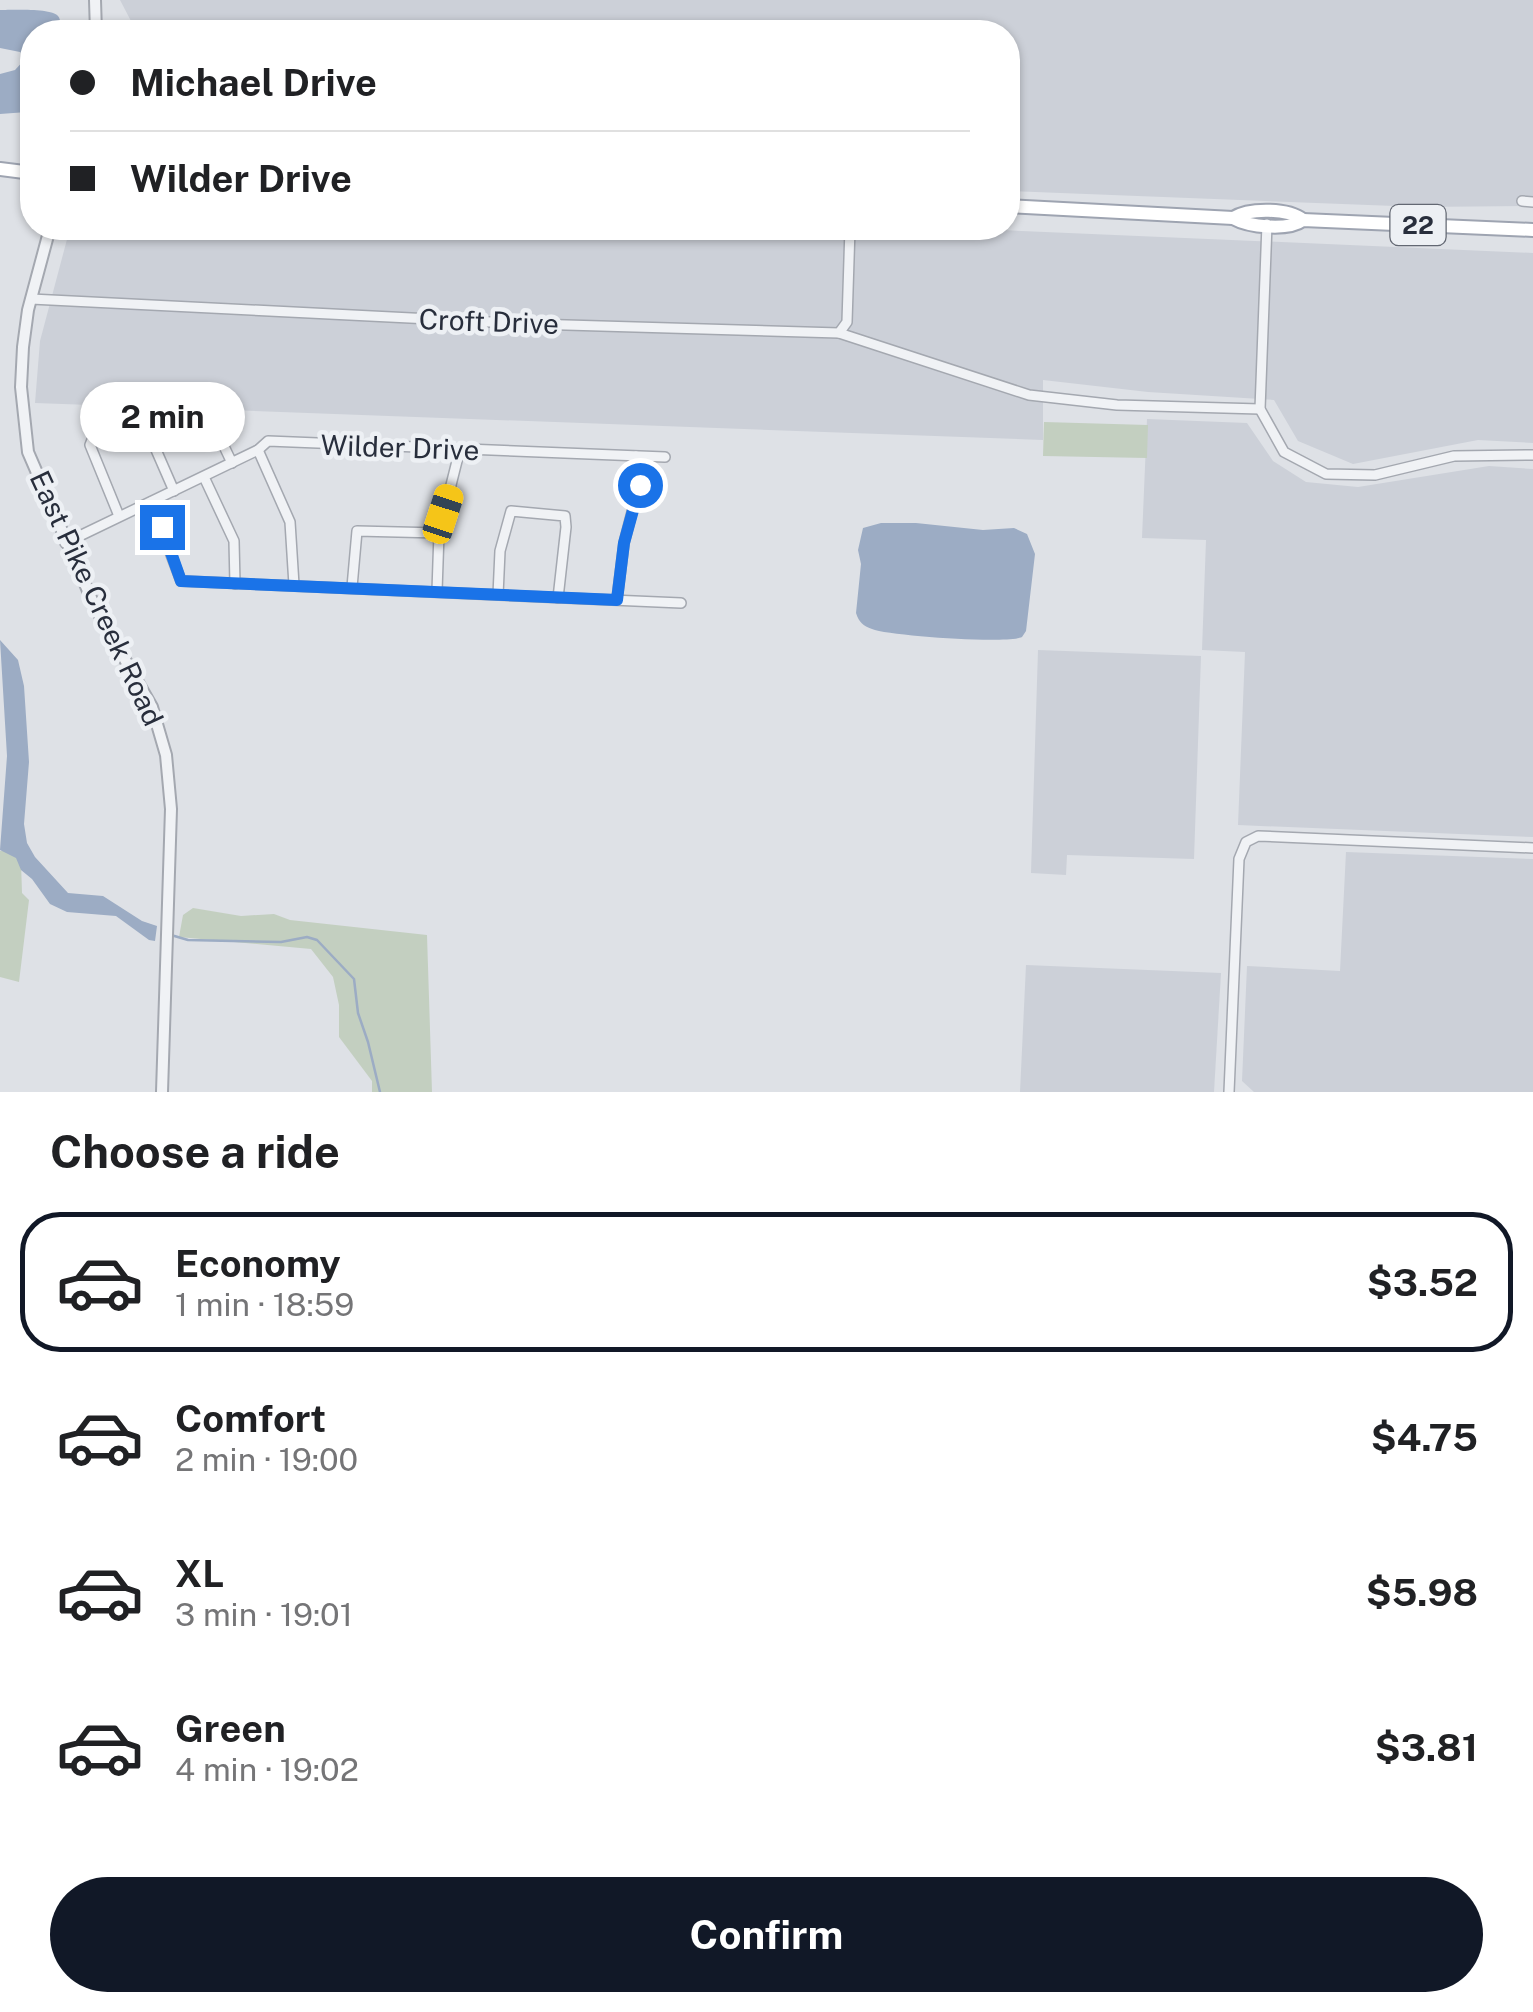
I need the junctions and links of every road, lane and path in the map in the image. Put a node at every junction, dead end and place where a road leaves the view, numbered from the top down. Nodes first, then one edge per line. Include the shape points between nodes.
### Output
1 (1020, 207) edge
2 (1232, 218) junction
3 (1303, 220) junction
4 (1267, 224) junction
5 (1533, 230) edge
6 (47, 240) edge
7 (850, 240) edge
8 (31, 299) junction
9 (839, 333) junction
10 (1260, 409) junction
11 (150, 436) junction
12 (460, 449) junction
13 (258, 450) junction
14 (1533, 455) edge
15 (636, 456) junction
16 (665, 457) dead end
17 (232, 462) junction
18 (204, 476) junction
19 (174, 491) junction
20 (151, 502) junction
21 (119, 516) junction
22 (440, 533) junction
23 (65, 543) junction
24 (235, 584) junction
25 (294, 585) junction
26 (352, 587) junction
27 (437, 591) junction
28 (498, 595) junction
29 (558, 598) junction
30 (617, 600) junction
31 (681, 603) dead end
32 (1533, 848) edge
33 (162, 1092) edge
34 (1230, 1092) edge

1 - 2 main road, 22
2 - 3 main road, 22 via 1242,212
2 - 4 main road, 22
3 - 4 main road, 22 via 1295,226
3 - 5 main road, 22
4 - 10 street
6 - 8 street, East Pike Creek Road
7 - 9 street via 847,322
8 - 9 street, Croft Drive
8 - 23 street, East Pike Creek Road via 20,387 28,452
9 - 10 street, Croft Drive via 1029,395
10 - 14 street via 1284,452 1326,474 1375,475 1454,456
11 - 17 street via 220,440
11 - 19 street
11 - 21 street via 94,434 90,445
12 - 13 street, Wilder Drive via 268,441
12 - 15 street, Wilder Drive
12 - 22 street
13 - 17 street, Wilder Drive
13 - 25 street via 290,522
15 - 16 street, Wilder Drive
15 - 30 street via 640,485
17 - 18 street, Wilder Drive
18 - 19 street, Wilder Drive
18 - 24 street via 234,541
19 - 20 street, Wilder Drive
20 - 21 street, Wilder Drive
20 - 24 street via 181,581
21 - 23 street, Wilder Drive
22 - 26 street via 357,531
22 - 27 street
23 - 33 street, East Pike Creek Road via 152,707 170,776
24 - 25 street
25 - 26 street
26 - 27 street
27 - 28 street
28 - 29 street
28 - 29 street via 511,511 556,513 566,516
29 - 30 street
30 - 31 street
32 - 34 street via 1258,836 1246,842 1239,859

